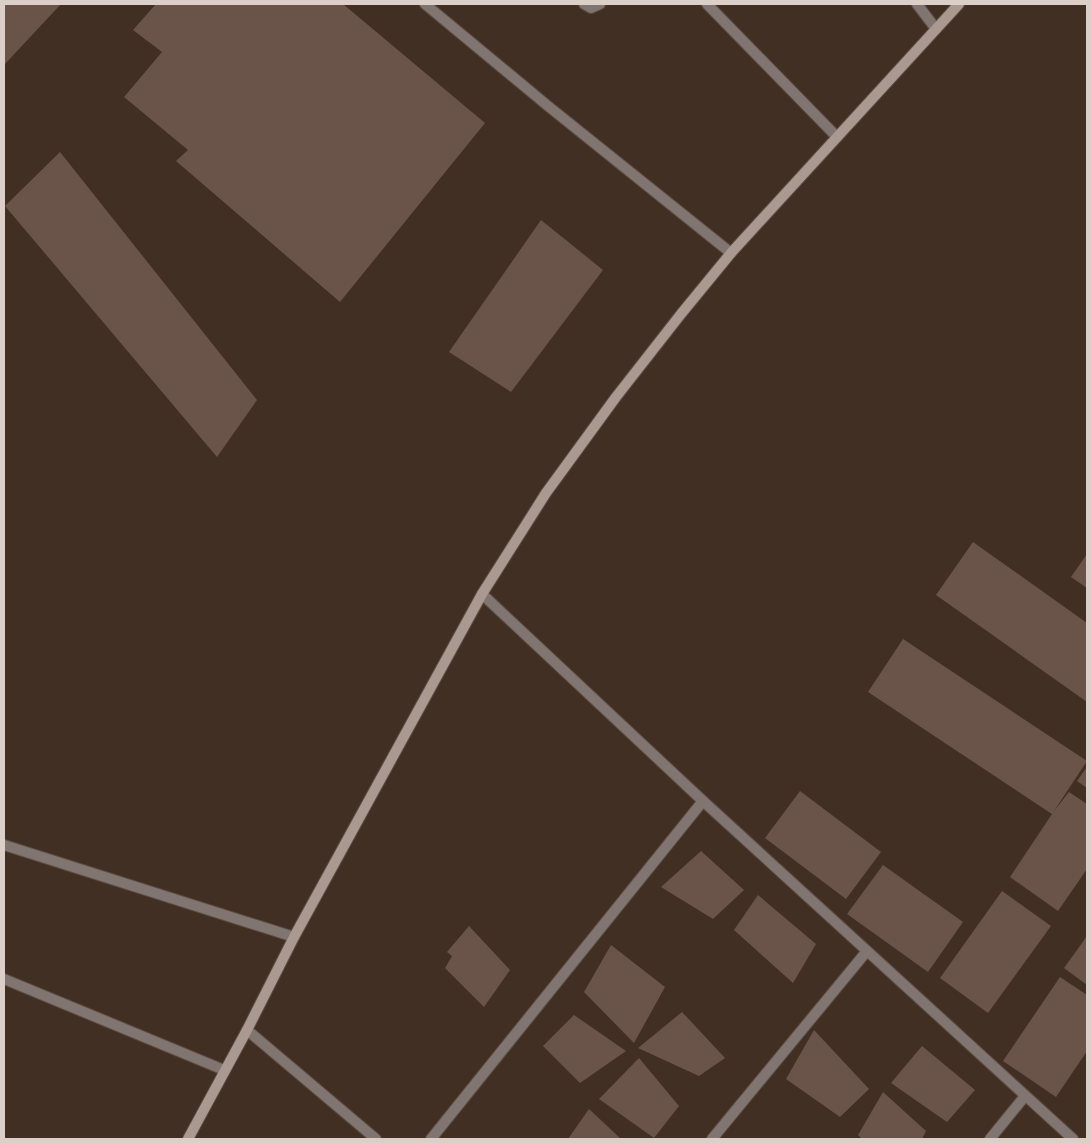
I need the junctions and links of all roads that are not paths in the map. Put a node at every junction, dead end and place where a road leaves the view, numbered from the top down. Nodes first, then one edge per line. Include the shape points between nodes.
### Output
1 (425, 4) edge
2 (584, 4) edge
3 (600, 4) edge
4 (707, 4) edge
5 (917, 4) edge
6 (959, 4) edge
7 (936, 29) junction
8 (837, 137) junction
9 (730, 253) junction
10 (482, 594) junction
11 (703, 801) junction
12 (4, 845) edge
13 (294, 937) junction
14 (867, 951) junction
15 (4, 980) edge
16 (247, 1030) junction
17 (224, 1070) junction
18 (1025, 1096) junction
19 (188, 1139) edge
20 (376, 1139) edge
21 (430, 1139) edge
22 (712, 1139) edge
23 (990, 1139) edge
24 (1073, 1139) edge

1 - 9 street
2 - 3 street via 591,8
4 - 8 street
5 - 7 street
6 - 7 main road
7 - 8 main road
8 - 9 main road
9 - 10 main road via 576,450
10 - 11 street
10 - 13 main road
11 - 14 street
11 - 21 street
12 - 13 street
13 - 16 main road
14 - 18 street
14 - 22 street
15 - 17 street
16 - 17 main road
16 - 20 street
17 - 19 main road
18 - 23 street
18 - 24 street

